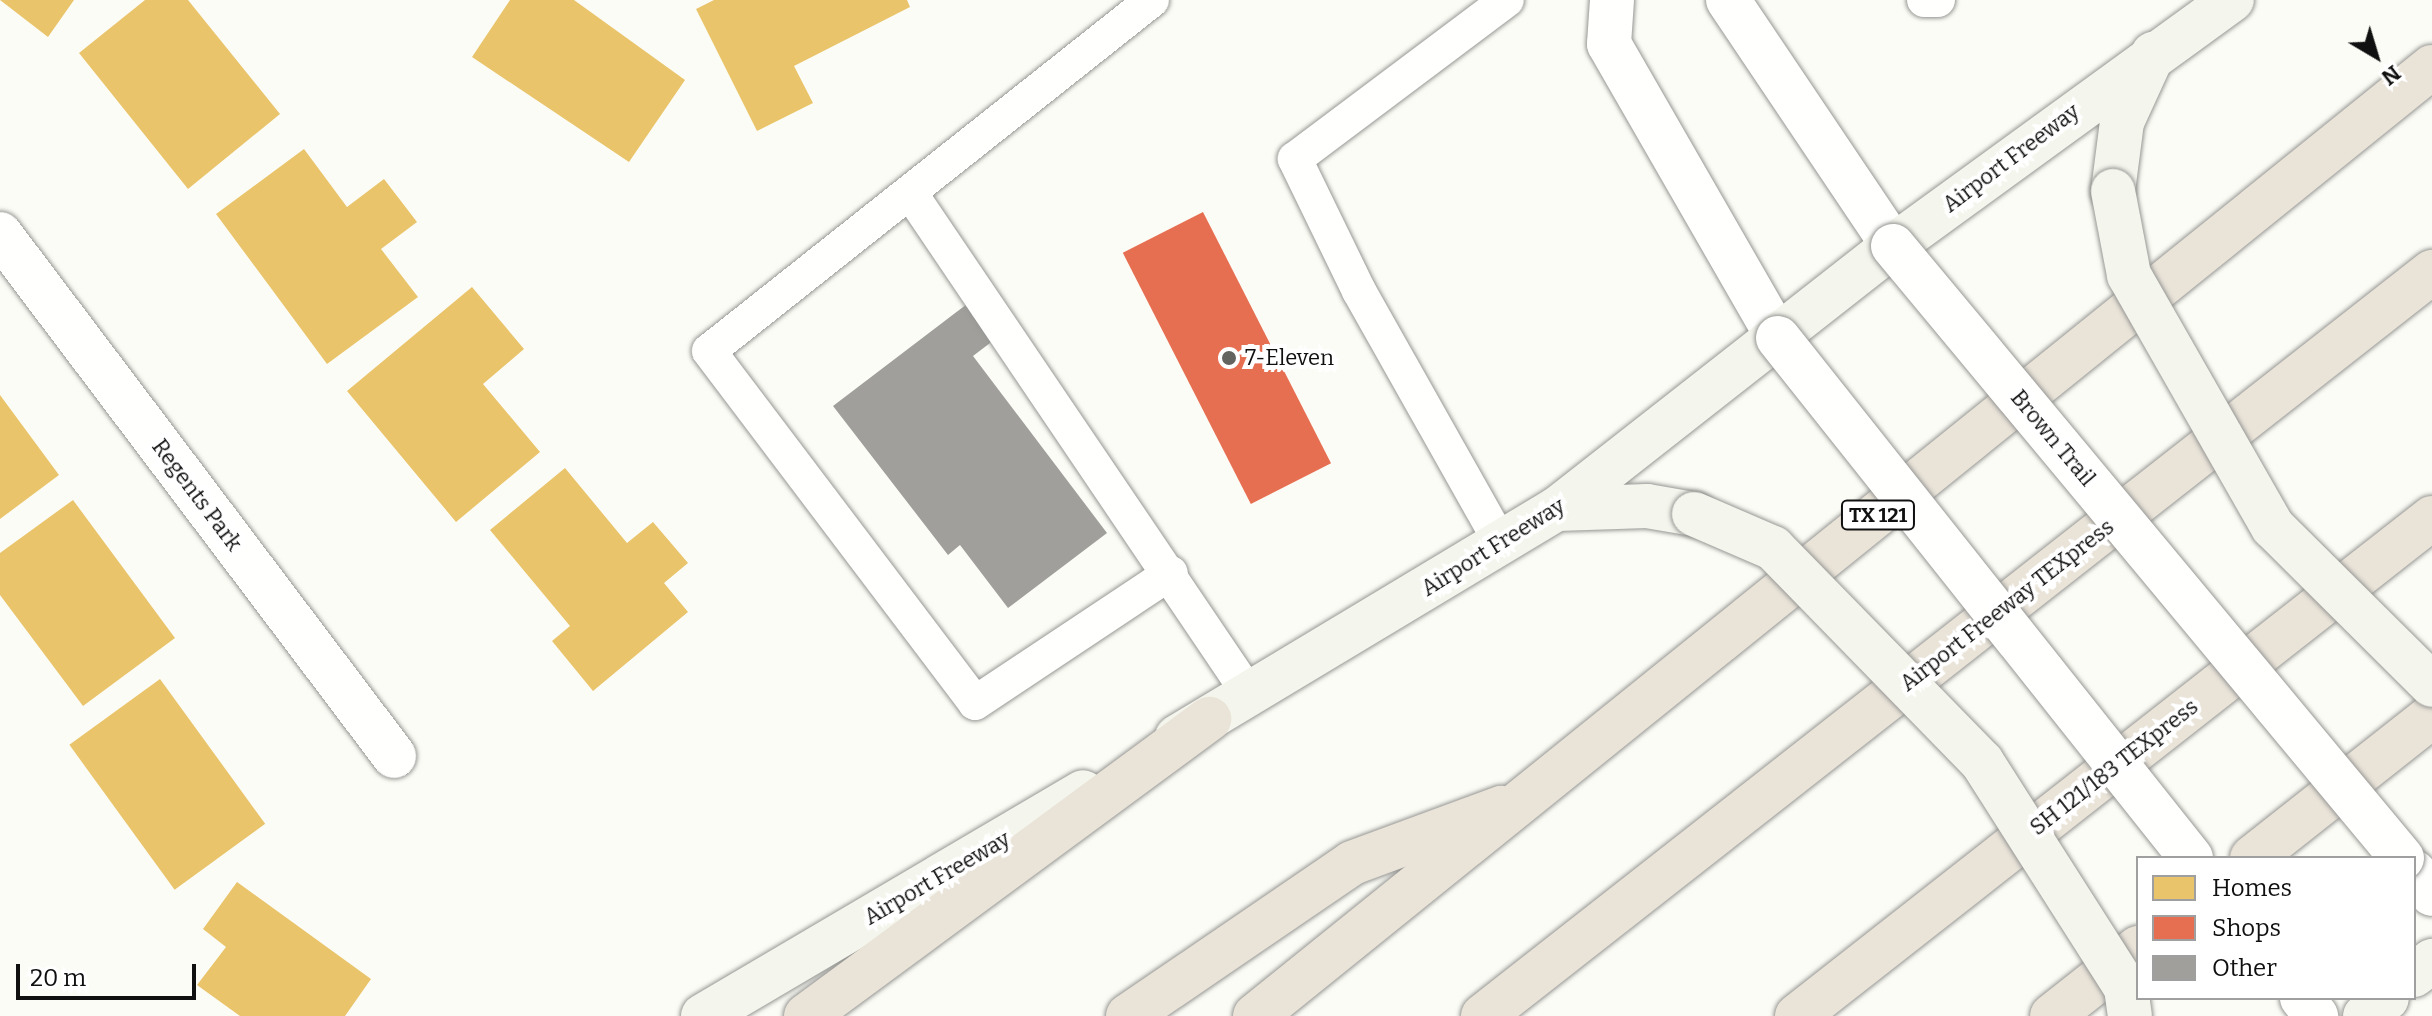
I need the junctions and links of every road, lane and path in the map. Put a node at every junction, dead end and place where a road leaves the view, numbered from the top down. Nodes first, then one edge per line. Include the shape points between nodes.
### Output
1 (1152, 0) edge
2 (1507, 0) edge
3 (1612, 0) edge
4 (1728, 0) edge
5 (1924, 0) edge
6 (1938, 0) edge
7 (2232, 0) edge
8 (2154, 52) junction
9 (2432, 67) edge
10 (911, 194) junction
11 (0, 234) edge
12 (1893, 246) junction
13 (2432, 272) edge
14 (1778, 338) junction
15 (1557, 509) junction
16 (2432, 518) edge
17 (1501, 543) junction
18 (1171, 573) junction
19 (2432, 685) edge
20 (1249, 694) junction
21 (2432, 716) edge
22 (1209, 719) junction
23 (394, 756) dead end
24 (1537, 795) junction
25 (2189, 856) edge
26 (2255, 856) edge
27 (2400, 856) edge
28 (2416, 874) edge
29 (2432, 894) edge
30 (2136, 950) edge
31 (2432, 961) edge
32 (2416, 973) edge
33 (2304, 1000) edge
34 (2385, 1000) edge
35 (703, 1016) edge
36 (806, 1016) edge
37 (1128, 1016) edge
38 (1255, 1016) edge
39 (1483, 1016) edge
40 (1797, 1016) edge
41 (2052, 1016) edge
42 (2130, 1016) edge
43 (2316, 1016) edge
44 (2365, 1016) edge

1 - 10 lane
2 - 17 lane via 1295,159 1359,291
3 - 14 street via 1609,44
4 - 12 street, Brown Trail
5 - 6 lane
7 - 8 main road, Airport Freeway
8 - 12 main road, Airport Freeway
8 - 19 main road, bridge via 2122,122 2113,191 2129,275 2273,527
9 - 24 highway, TX 121
10 - 18 lane
10 - 18 lane via 709,351 975,703
11 - 23 street, Regents Park
12 - 14 main road, Airport Freeway
12 - 27 street, Brown Trail, bridge
13 - 39 highway, Airport Freeway TEXpress
14 - 15 main road, Airport Freeway
14 - 25 street, bridge
15 - 17 main road, Airport Freeway
15 - 42 main road, bridge via 1647,506 1694,514 1773,548 1982,762 2126,988
16 - 40 highway, SH 121/183 TEXpress
17 - 20 main road, Airport Freeway
18 - 20 lane
20 - 22 main road, Airport Freeway
21 - 26 highway
22 - 35 main road, Airport Freeway
22 - 36 highway
24 - 37 highway via 1352,863
24 - 38 highway, TX 121
28 - 29 street
30 - 41 highway
31 - 32 main road
33 - 43 street
34 - 44 main road

